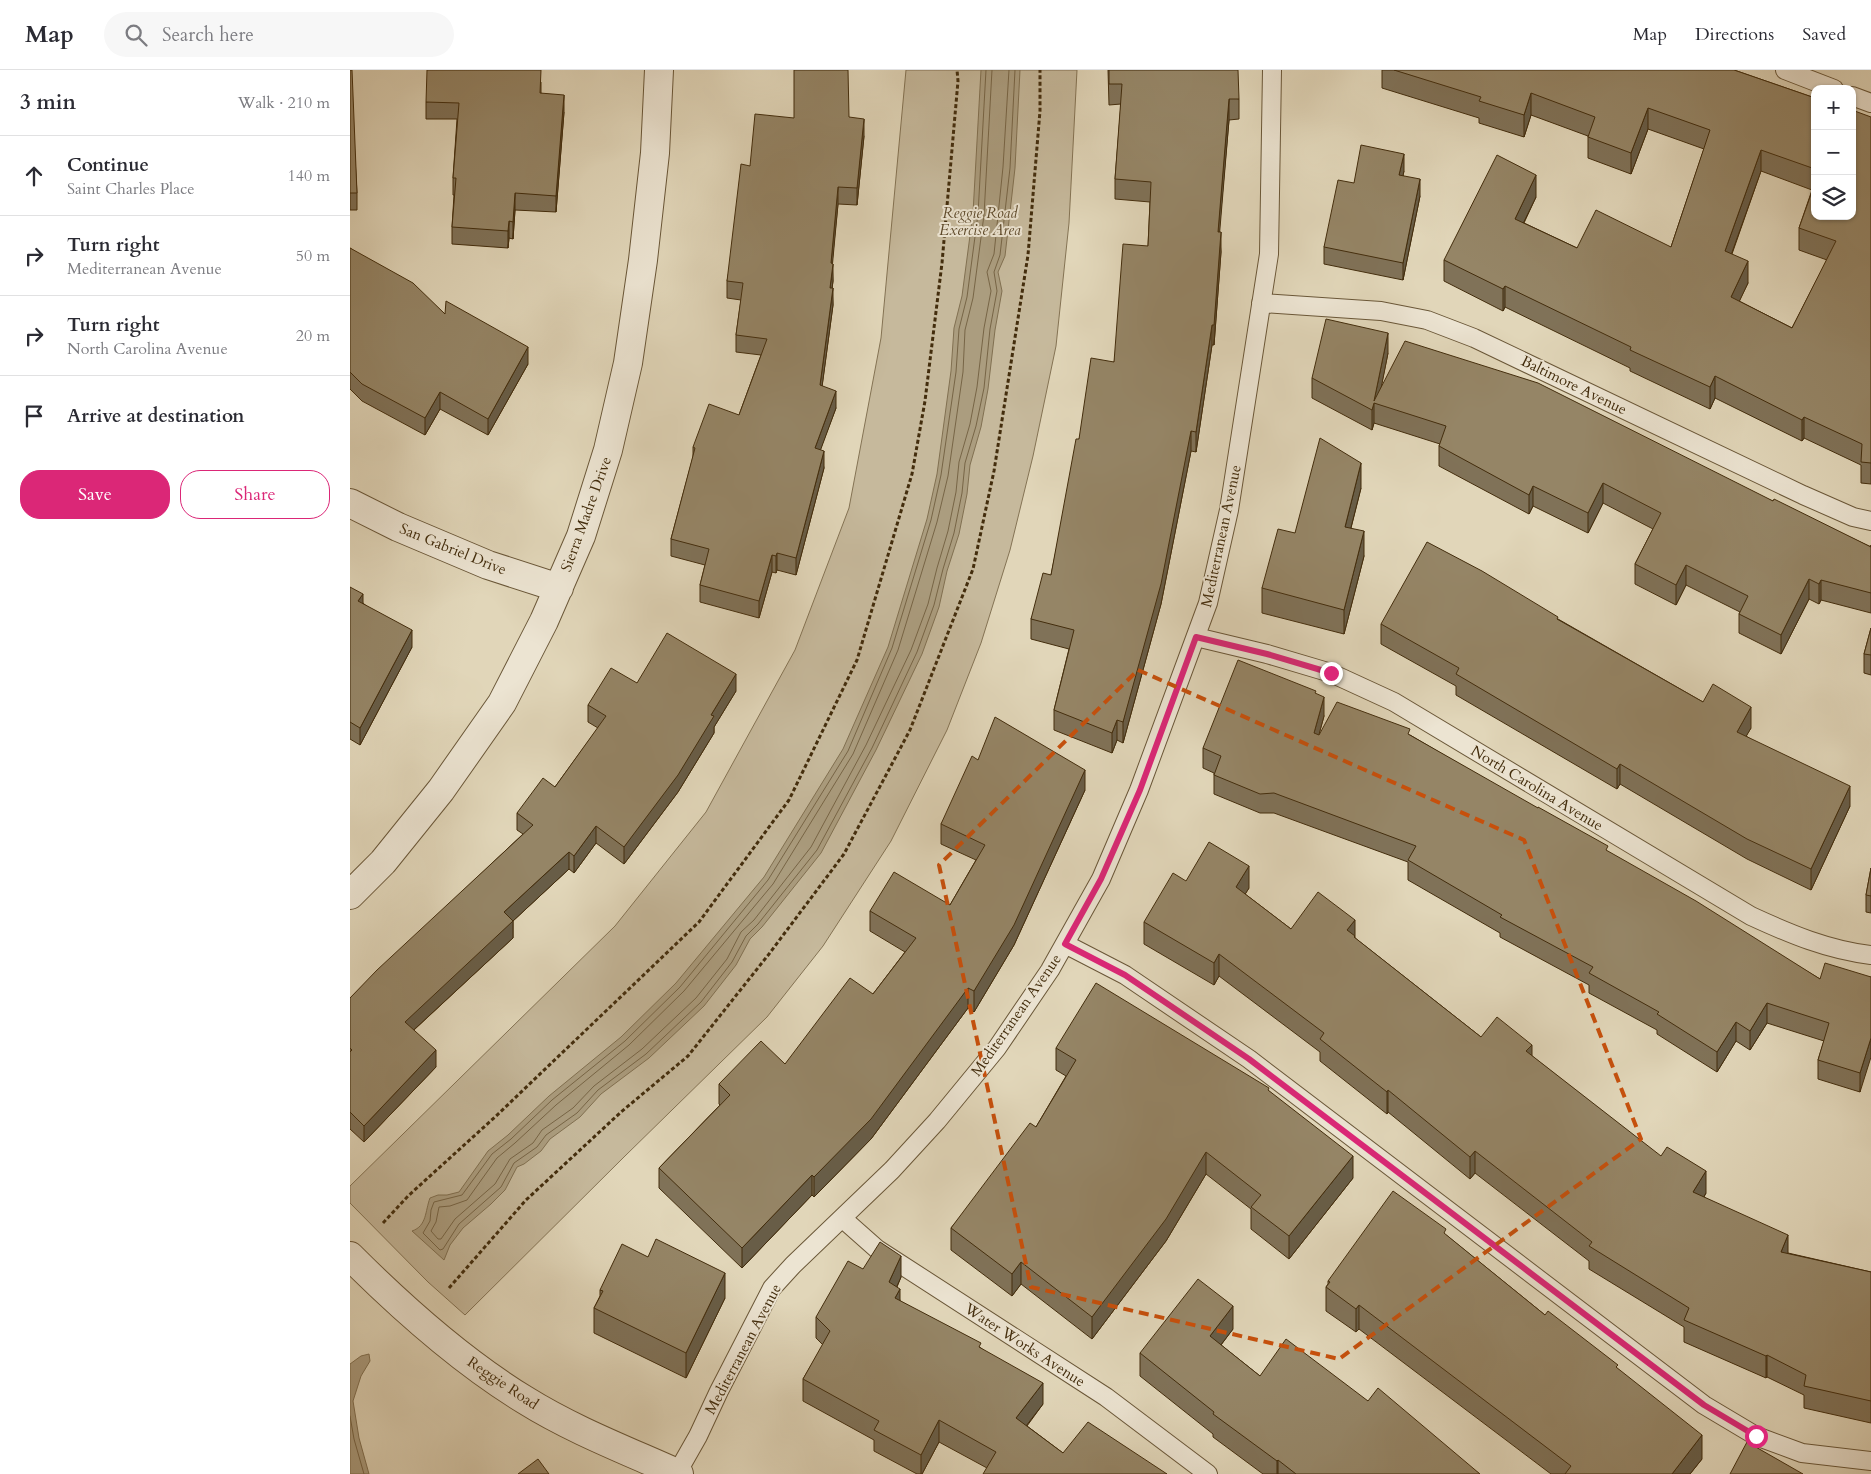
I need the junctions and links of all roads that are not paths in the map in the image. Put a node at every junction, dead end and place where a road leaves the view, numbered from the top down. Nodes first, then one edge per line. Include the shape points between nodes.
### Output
1 (659, 70) edge
2 (1272, 70) edge
3 (1785, 70) edge
4 (1824, 85) edge
5 (1856, 97) edge
6 (1871, 103) edge
7 (1261, 303) junction
8 (350, 503) edge
9 (1871, 521) edge
10 (559, 588) junction
11 (1196, 637) junction
12 (350, 895) edge
13 (1065, 944) junction
14 (1871, 955) edge
15 (842, 1218) junction
16 (350, 1256) edge
17 (1871, 1461) edge
18 (678, 1474) edge
19 (1208, 1474) edge

1 - 10 street, Sierra Madre Drive via 654,163 628,363 608,450 581,536
2 - 7 lane, Mediterranean Avenue via 1269,254
3 - 4 lane
5 - 6 lane
7 - 9 lane, Baltimore Avenue via 1381,311 1428,320 1474,338 1803,495 1853,517
7 - 11 lane, Mediterranean Avenue via 1229,510 1208,603
8 - 10 street, San Gabriel Drive via 488,565
10 - 12 street, Sierra Madre Drive via 502,703 441,790 383,862
11 - 13 lane, Mediterranean Avenue via 1140,790 1101,879
11 - 14 lane, North Carolina Avenue via 1331,673 1394,702 1751,916 1799,938 1850,953
13 - 15 lane, Mediterranean Avenue via 991,1056 931,1128
13 - 17 lane via 1125,975 1249,1059 1704,1405 1756,1436 1802,1453
15 - 18 lane, Mediterranean Avenue via 772,1288
15 - 19 lane, Water Works Avenue via 878,1249 1106,1397
16 - 18 street, Reggie Road via 414,1318 525,1400

